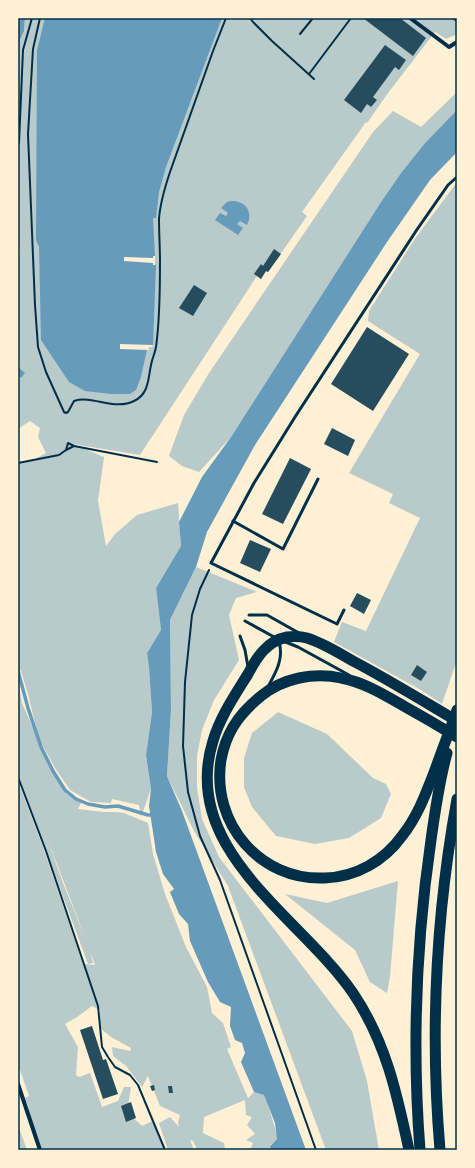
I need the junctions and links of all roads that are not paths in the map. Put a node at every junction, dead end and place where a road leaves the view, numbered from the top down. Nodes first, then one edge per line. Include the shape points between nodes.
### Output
1 (410, 18) edge
2 (457, 42) edge
3 (457, 177) edge
4 (318, 479) dead end
5 (233, 521) junction
6 (344, 610) dead end
7 (249, 615) dead end
8 (245, 621) dead end
9 (240, 636) dead end
10 (279, 640) junction
11 (312, 640) junction
12 (249, 671) junction
13 (375, 690) junction
14 (264, 694) junction
15 (457, 711) edge
16 (457, 721) edge
17 (457, 737) edge
18 (457, 799) edge
19 (18, 1084) edge
20 (40, 1150) edge
21 (409, 1150) edge
22 (420, 1150) edge
23 (440, 1150) edge

1 - 2 street via 448,47
3 - 5 lane via 416,231 354,326 254,483
4 - 5 lane via 283,549
5 - 6 lane via 211,564 337,624
7 - 11 lane via 267,615
8 - 10 lane
9 - 12 lane
10 - 11 highway via 295,636
10 - 12 highway via 263,650
10 - 13 lane via 298,647
10 - 14 lane via 281,659
11 - 16 highway via 369,669
12 - 21 highway via 220,722 210,748 207,775 208,795 213,814 225,843 246,875 329,963 363,1010 390,1071
13 - 14 highway via 346,679 316,676 288,681
13 - 17 highway
14 - 15 highway via 236,721 228,738 220,774 223,803 234,828 251,851 276,868 312,878 353,873 376,862 394,846 423,801
15 - 22 highway via 434,818 420,933 416,1011
18 - 23 highway via 444,886 438,968 436,1054
19 - 20 street

